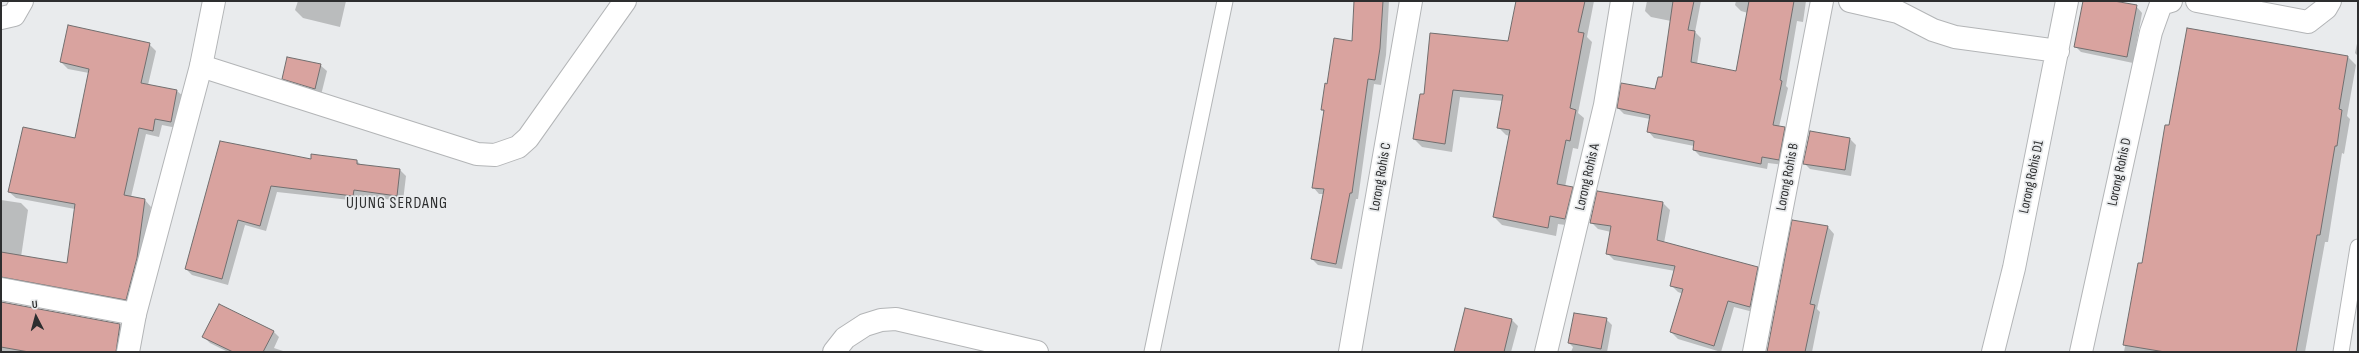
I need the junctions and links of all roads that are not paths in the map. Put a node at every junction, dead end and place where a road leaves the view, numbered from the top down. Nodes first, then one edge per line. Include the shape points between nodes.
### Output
1 (22, 1) edge
2 (214, 1) edge
3 (625, 1) edge
4 (1225, 1) edge
5 (1411, 1) edge
6 (1622, 1) edge
7 (1822, 1) edge
8 (1850, 1) edge
9 (2067, 1) edge
10 (2171, 1) edge
11 (2197, 1) edge
12 (2330, 1) edge
13 (1, 18) edge
14 (2058, 51) junction
15 (201, 66) junction
16 (2358, 247) edge
17 (1, 290) edge
18 (135, 314) junction
19 (128, 352) edge
20 (834, 352) edge
21 (1037, 352) edge
22 (1152, 352) edge
23 (1350, 352) edge
24 (1546, 352) edge
25 (1754, 352) edge
26 (1993, 352) edge
27 (2081, 352) edge
28 (2341, 352) edge

1 - 13 street via 14,15
2 - 15 street
3 - 15 street via 528,138 518,147 495,155 478,154
4 - 22 lane
5 - 23 street, Lorong Rohis C
6 - 24 street, Lorong Rohis A via 1605,105
7 - 25 street, Lorong Rohis B
8 - 14 street via 1898,12 1955,38
9 - 14 street, Lorong Rohis D1
10 - 27 street, Lorong Rohis D via 2161,4 2151,32
11 - 12 street via 2308,22 2326,8
14 - 26 street, Lorong Rohis D1 via 2014,268
15 - 18 street
16 - 28 lane
17 - 18 street
18 - 19 street
20 - 21 street via 846,338 865,325 896,319

